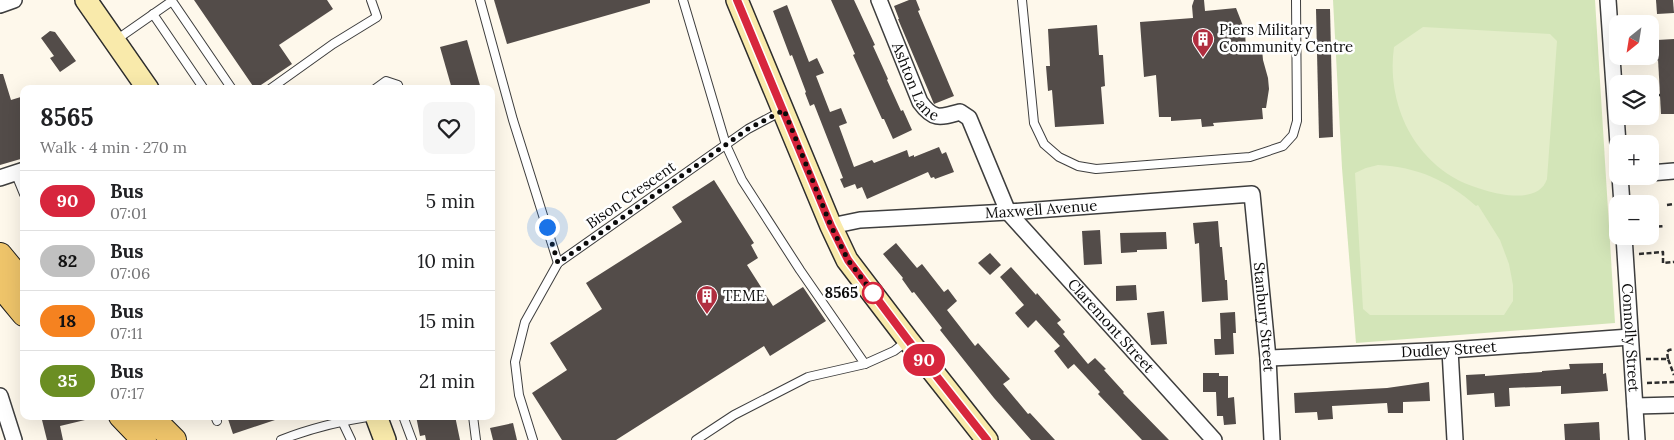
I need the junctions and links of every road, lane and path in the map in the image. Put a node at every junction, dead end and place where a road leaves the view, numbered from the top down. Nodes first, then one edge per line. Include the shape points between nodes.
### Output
1 (14, 0) edge
2 (86, 0) edge
3 (173, 0) edge
4 (371, 0) edge
5 (480, 0) edge
6 (683, 0) edge
7 (738, 0) edge
8 (880, 0) edge
9 (1022, 0) edge
10 (1296, 0) edge
11 (1608, 0) edge
12 (0, 5) edge
13 (152, 14) junction
14 (114, 41) junction
15 (145, 85) edge
16 (201, 85) edge
17 (229, 85) edge
18 (276, 85) edge
19 (380, 85) edge
20 (398, 85) edge
21 (784, 110) junction
22 (1617, 135) edge
23 (726, 145) junction
24 (19, 171) edge
25 (1674, 171) edge
26 (1659, 172) edge
27 (0, 178) edge
28 (1252, 194) joint
29 (1674, 204) edge
30 (1667, 206) dead end
31 (1008, 212) junction
32 (831, 226) junction
33 (1659, 226) edge
34 (1665, 226) dead end
35 (1625, 245) edge
36 (1639, 254) dead end
37 (0, 255) edge
38 (1674, 262) edge
39 (558, 263) junction
40 (20, 279) edge
41 (0, 285) edge
42 (20, 309) edge
43 (1630, 337) junction
44 (908, 340) junction
45 (1674, 349) edge
46 (1450, 350) junction
47 (1268, 358) junction
48 (1646, 359) dead end
49 (1668, 359) junction
50 (865, 364) junction
51 (1674, 375) edge
52 (1674, 382) edge
53 (1647, 383) dead end
54 (0, 396) edge
55 (1674, 405) edge
56 (1635, 406) junction
57 (125, 420) edge
58 (154, 420) edge
59 (348, 420) edge
60 (376, 420) edge
61 (405, 420) edge
62 (473, 420) edge
63 (342, 421) junction
64 (14, 440) edge
65 (144, 440) edge
66 (174, 440) edge
67 (281, 440) edge
68 (351, 440) edge
69 (385, 440) edge
70 (412, 440) edge
71 (476, 440) edge
72 (533, 440) edge
73 (696, 440) edge
74 (988, 440) edge
75 (1214, 440) edge
76 (1272, 440) edge
77 (1455, 440) edge
78 (1637, 440) edge

1 - 12 street
2 - 14 street
3 - 13 lane
3 - 17 lane
4 - 18 lane via 377,17
5 - 39 lane
6 - 23 lane
7 - 21 street
8 - 31 street, Ashton Lane via 920,102 932,116 944,117 960,112 969,118
9 - 10 lane via 1034,124 1044,144 1059,157 1078,166 1096,169 1250,157 1283,146 1293,135 1297,121
11 - 22 street
13 - 14 lane
13 - 16 lane
14 - 15 street
19 - 20 lane via 386,81
21 - 23 lane, Bison Crescent
21 - 32 street
23 - 39 lane, Bison Crescent
23 - 50 lane via 742,180
24 - 27 street
25 - 26 street
28 - 31 street, Maxwell Avenue
28 - 47 street, Stanbury Street
29 - 30 path
31 - 32 street, Maxwell Avenue via 860,220
31 - 75 street, Claremont Street
32 - 44 street via 848,260
33 - 34 path
35 - 43 street, Connolly Street
36 - 38 path via 1663,252 1663,263
37 - 40 main road
39 - 72 lane, Bison Crescent via 525,322 516,362 519,395
41 - 42 main road
43 - 46 street, Dudley Street
43 - 56 street, Connolly Street
44 - 50 lane via 894,351
44 - 74 street
45 - 49 path via 1667,352
46 - 47 street, Dudley Street
46 - 77 street
47 - 76 street, Stanbury Street
48 - 49 path
49 - 51 path
50 - 73 lane via 808,377 734,415
52 - 53 path
54 - 64 street
55 - 56 street
56 - 78 street, Connolly Street
57 - 65 main road
58 - 66 main road
59 - 63 lane
60 - 69 street
61 - 70 lane
62 - 71 lane
63 - 67 lane via 304,430
63 - 68 lane

